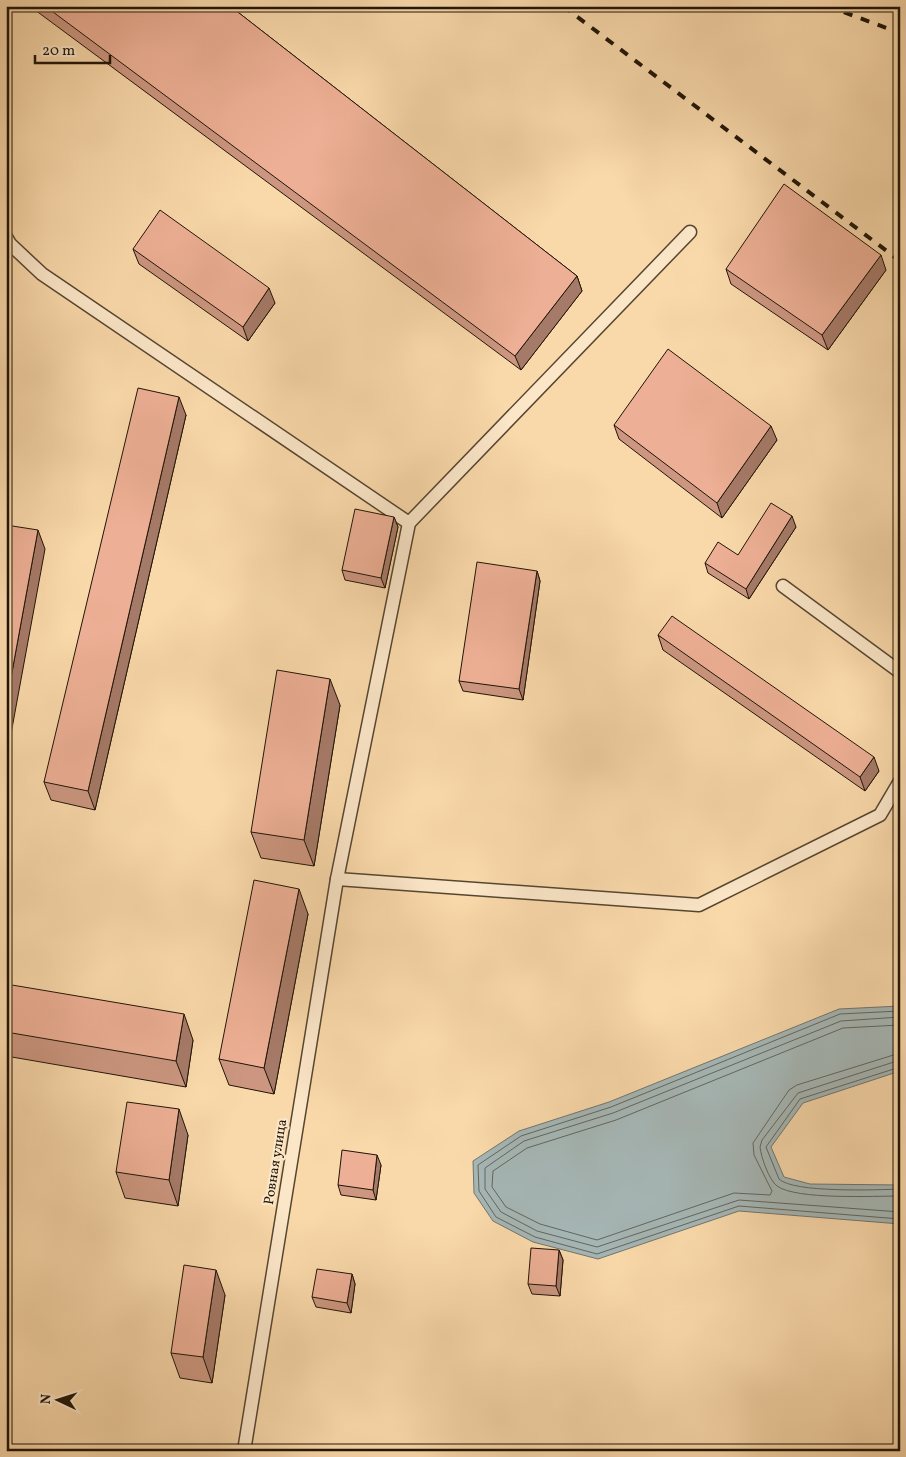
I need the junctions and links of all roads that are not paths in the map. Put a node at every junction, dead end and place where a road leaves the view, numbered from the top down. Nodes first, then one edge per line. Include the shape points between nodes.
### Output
1 (690, 232) dead end
2 (6, 237) edge
3 (409, 523) junction
4 (783, 586) dead end
5 (900, 672) edge
6 (900, 782) edge
7 (337, 879) junction
8 (244, 1451) edge

1 - 3 lane
2 - 3 lane via 42,274
3 - 7 lane, Ровная улица
4 - 5 lane
6 - 7 lane via 880,815 698,904
7 - 8 lane, Ровная улица

